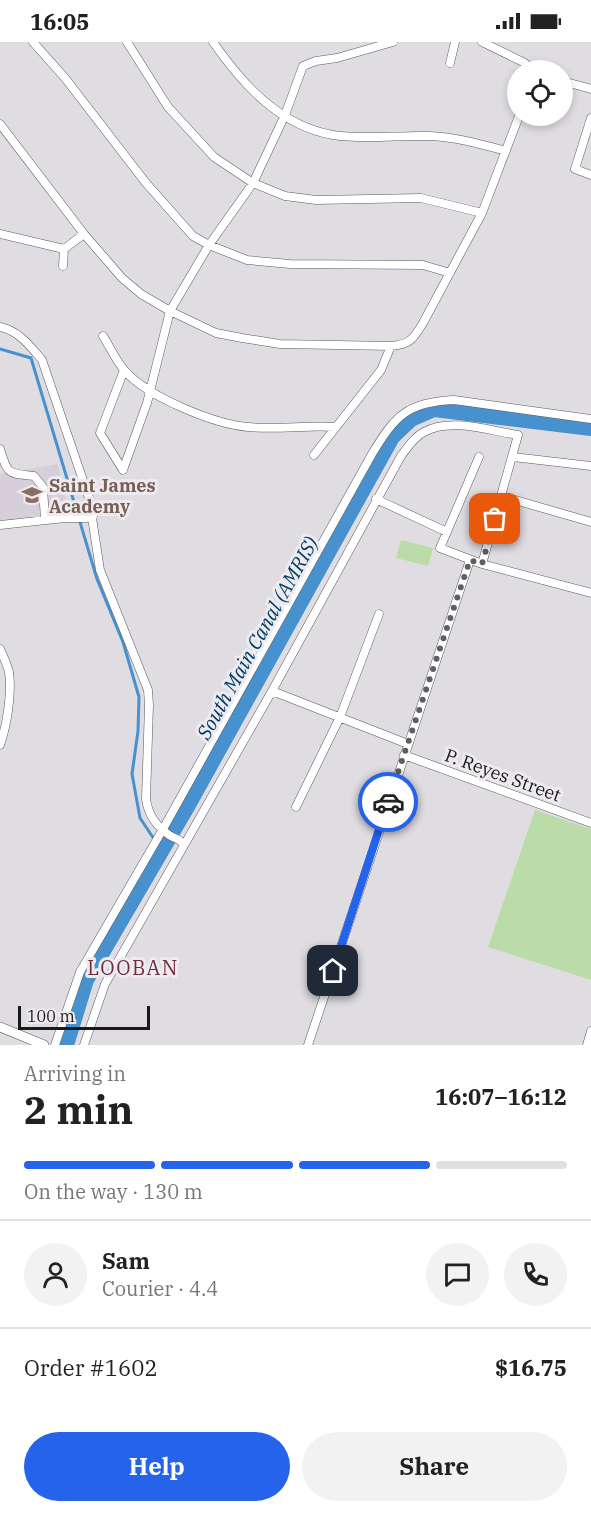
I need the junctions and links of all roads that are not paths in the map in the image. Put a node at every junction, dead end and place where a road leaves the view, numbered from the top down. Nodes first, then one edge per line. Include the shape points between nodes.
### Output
1 (33, 42) edge
2 (127, 42) edge
3 (213, 42) edge
4 (393, 42) edge
5 (454, 42) edge
6 (482, 42) edge
7 (519, 60) edge
8 (450, 63) dead end
9 (573, 84) edge
10 (591, 89) edge
11 (285, 116) junction
12 (591, 118) edge
13 (0, 124) edge
14 (515, 126) edge
15 (506, 151) junction
16 (591, 175) edge
17 (253, 183) junction
18 (482, 213) junction
19 (0, 234) edge
20 (84, 234) junction
21 (209, 245) junction
22 (63, 249) junction
23 (63, 266) dead end
24 (450, 273) junction
25 (170, 311) junction
26 (0, 327) edge
27 (103, 336) dead end
28 (391, 346) junction
29 (124, 370) junction
30 (151, 391) junction
31 (591, 419) edge
32 (335, 427) junction
33 (0, 449) edge
34 (314, 455) dead end
35 (479, 457) dead end
36 (513, 457) junction
37 (591, 466) edge
38 (501, 496) junction
39 (376, 499) junction
40 (89, 517) junction
41 (45, 520) junction
42 (591, 522) edge
43 (0, 525) edge
44 (447, 532) junction
45 (470, 560) junction
46 (482, 564) junction
47 (591, 592) edge
48 (379, 614) dead end
49 (0, 649) edge
50 (272, 691) junction
51 (340, 717) junction
52 (408, 744) junction
53 (0, 745) edge
54 (404, 755) junction
55 (296, 807) dead end
56 (591, 823) edge
57 (163, 833) junction
58 (183, 843) junction
59 (0, 1027) edge
60 (591, 1031) edge
61 (44, 1045) edge
62 (55, 1045) edge
63 (84, 1045) edge
64 (308, 1045) edge
65 (587, 1045) edge

1 - 21 street via 146,183 193,236
2 - 17 street via 168,107 214,157
3 - 11 street via 255,94
4 - 11 street via 303,66
5 - 8 street
6 - 7 street
9 - 10 street
11 - 15 street via 306,128 333,135 432,136
11 - 17 street
12 - 16 street via 575,169
13 - 20 street
14 - 15 street
15 - 18 street
17 - 18 street via 285,196 316,200 421,198
17 - 21 street
18 - 24 street
19 - 22 street
20 - 22 street
20 - 25 street via 123,278
21 - 24 street via 247,260 290,264 423,264
21 - 25 street
22 - 23 street
24 - 28 street via 412,339
25 - 28 street via 216,333 242,338 280,344
25 - 30 street
26 - 40 street via 27,342 42,360 79,466
27 - 29 street
28 - 32 street via 381,370
29 - 30 street
29 - 30 street via 96,433 123,470
30 - 32 street via 200,415 248,427
31 - 57 street via 454,400 418,405 399,417 372,454
32 - 34 street
33 - 41 street via 11,474 34,476 43,487
35 - 44 street
36 - 37 street
36 - 38 street
36 - 39 street via 518,435 441,426 413,441
38 - 42 street
38 - 46 street
39 - 44 street
39 - 50 street
40 - 41 street
40 - 57 street via 100,570 148,690 146,800 148,812
41 - 43 street
44 - 45 street via 440,548
45 - 46 street
45 - 52 street
46 - 47 street
48 - 51 street
49 - 53 street via 9,684
50 - 51 street
50 - 58 street
51 - 52 street
51 - 55 street
52 - 54 street
54 - 56 street, P. Reyes Street
54 - 64 street
57 - 58 street
57 - 62 street via 80,972
58 - 63 street via 105,984
59 - 61 street
60 - 65 street

